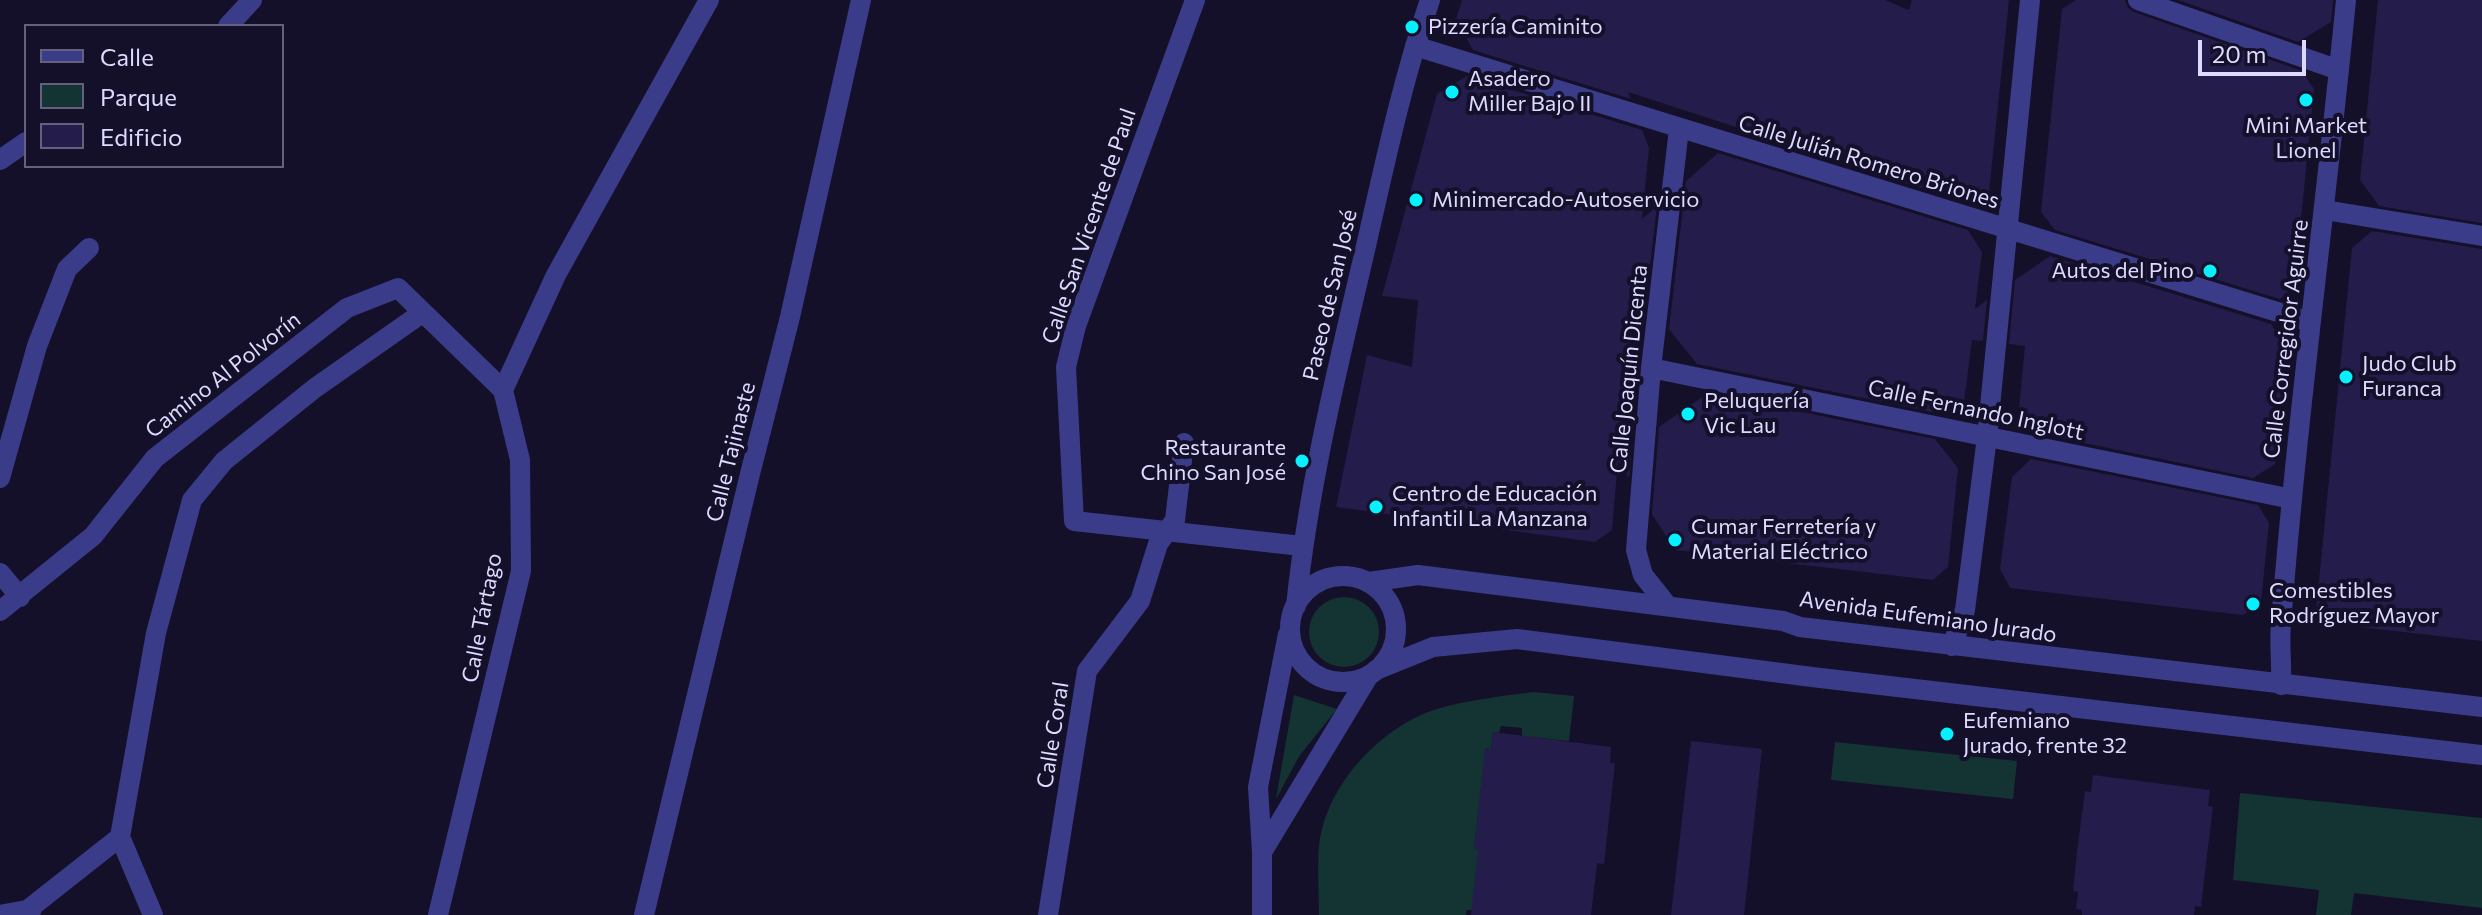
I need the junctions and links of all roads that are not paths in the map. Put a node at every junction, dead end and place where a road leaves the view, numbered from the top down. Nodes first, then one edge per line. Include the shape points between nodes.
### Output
1 (252, 0) edge
2 (709, 0) edge
3 (861, 0) edge
4 (1195, 0) edge
5 (1430, 0) edge
6 (2030, 0) edge
7 (2138, 0) edge
8 (2346, 0) edge
9 (230, 24) edge
10 (1415, 46) junction
11 (2339, 70) junction
12 (1679, 129) junction
13 (24, 143) edge
14 (0, 160) edge
15 (2325, 210) junction
16 (2009, 230) junction
17 (2482, 236) edge
18 (89, 248) dead end
19 (422, 313) junction
20 (2310, 322) junction
21 (1651, 368) junction
22 (503, 390) junction
23 (1987, 437) junction
24 (1184, 443) dead end
25 (0, 478) edge
26 (2292, 499) junction
27 (1167, 532) junction
28 (1302, 546) junction
29 (0, 573) edge
30 (1369, 582) junction
31 (20, 597) junction
32 (1667, 605) junction
33 (0, 611) edge
34 (1293, 614) junction
35 (1952, 646) junction
36 (1373, 672) junction
37 (2281, 685) junction
38 (2482, 707) edge
39 (2482, 755) edge
40 (120, 837) junction
41 (1262, 852) junction
42 (1261, 909) edge
43 (27, 912) edge
44 (0, 915) edge
45 (153, 915) edge
46 (438, 915) edge
47 (644, 915) edge
48 (1048, 915) edge
49 (1243, 915) edge

1 - 9 street
2 - 22 street via 556,275
3 - 47 street, Calle Tajinaste via 790,317
4 - 27 street, Calle San Vicente de Paul via 1076,326 1066,367 1074,521
5 - 10 street, Paseo de San José
6 - 16 street
7 - 11 street
8 - 11 street, Calle Corregidor Aguirre
10 - 12 street, Calle Julián Romero Briones
10 - 28 street, Paseo de San José via 1346,325
11 - 15 street, Calle Corregidor Aguirre
12 - 16 street, Calle Julián Romero Briones
12 - 21 street, Calle Joaquín Dicenta
13 - 14 street
15 - 17 street
15 - 20 street, Calle Corregidor Aguirre
16 - 20 street, Calle Julián Romero Briones
16 - 23 street
18 - 25 street via 67,269 37,346
19 - 22 street
19 - 31 street, Camino Al Polvorín via 398,288 347,308 155,458 93,536
19 - 40 street via 224,461 192,500 156,633
20 - 26 street, Calle Corregidor Aguirre
21 - 23 street, Calle Fernando Inglott
21 - 32 street, Calle Joaquín Dicenta via 1636,550 1643,575
22 - 46 street, Calle Tártago via 520,460 521,571
23 - 26 street, Calle Fernando Inglott
23 - 35 street via 1965,610
24 - 27 street, Calle Coral via 1175,520
26 - 37 street, Calle Corregidor Aguirre
27 - 28 street
27 - 48 street, Calle Coral via 1158,544 1140,601 1087,671
28 - 34 street, Paseo de San José
29 - 31 street
30 - 32 street, Avenida Eufemiano Jurado via 1418,575
30 - 34 street via 1353,576 1319,582 1305,592
30 - 36 street via 1392,608 1396,624 1388,657
31 - 33 street, Camino Al Polvorín
32 - 35 street, Avenida Eufemiano Jurado
34 - 36 street via 1291,639 1307,668 1337,681
34 - 41 street, Paseo de San José via 1258,787
35 - 37 street, Avenida Eufemiano Jurado
36 - 39 street via 1433,647 1517,639
36 - 41 street
37 - 38 street, Avenida Eufemiano Jurado
40 - 43 street
40 - 45 street
41 - 42 street, Paseo de San José
42 - 49 street
43 - 44 street

